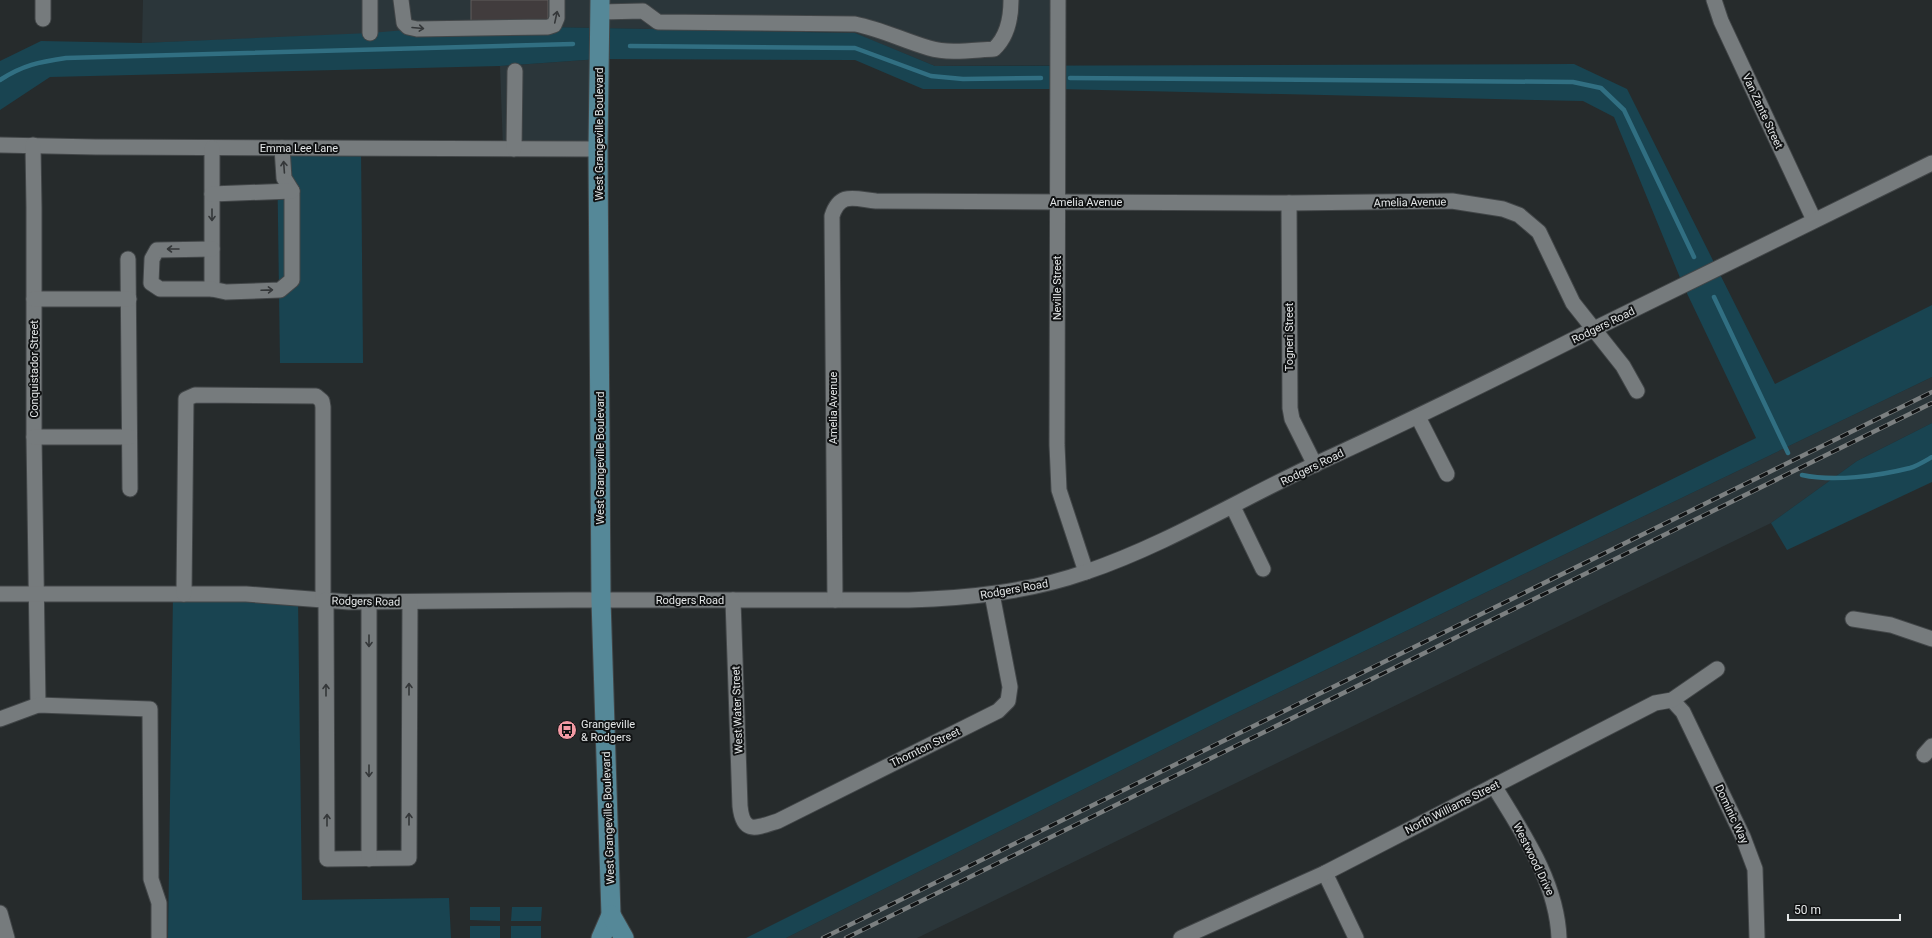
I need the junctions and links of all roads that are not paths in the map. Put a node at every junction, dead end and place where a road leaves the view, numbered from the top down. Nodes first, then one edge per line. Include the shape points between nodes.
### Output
1 (43, 0) edge
2 (370, 0) edge
3 (401, 0) edge
4 (557, 0) edge
5 (1011, 0) edge
6 (1058, 0) edge
7 (1714, 0) edge
8 (600, 6) edge
9 (44, 19) dead end
10 (370, 33) dead end
11 (515, 71) dead end
12 (0, 145) edge
13 (32, 145) junction
14 (212, 148) junction
15 (282, 148) junction
16 (514, 149) junction
17 (598, 149) junction
18 (1932, 163) edge
19 (292, 191) junction
20 (212, 194) junction
21 (1057, 202) junction
22 (1289, 203) junction
23 (1814, 220) junction
24 (212, 249) junction
25 (128, 259) dead end
26 (212, 289) junction
27 (34, 299) junction
28 (129, 299) junction
29 (1593, 330) junction
30 (1637, 391) dead end
31 (1418, 417) junction
32 (34, 437) junction
33 (130, 437) junction
34 (1315, 465) junction
35 (1447, 474) dead end
36 (130, 488) dead end
37 (1232, 507) junction
38 (1263, 569) dead end
39 (1086, 572) junction
40 (35, 593) junction
41 (0, 594) edge
42 (184, 594) junction
43 (992, 594) junction
44 (324, 600) junction
45 (601, 600) junction
46 (733, 600) junction
47 (835, 600) junction
48 (369, 602) junction
49 (410, 602) junction
50 (1854, 619) dead end
51 (1932, 639) edge
52 (1717, 669) dead end
53 (1672, 700) junction
54 (38, 706) junction
55 (0, 719) edge
56 (1494, 786) junction
57 (742, 820) joint
58 (368, 859) junction
59 (1325, 872) junction
60 (0, 913) edge
61 (611, 915) junction
62 (7, 938) edge
63 (159, 938) edge
64 (602, 938) edge
65 (624, 938) edge
66 (1181, 938) edge
67 (1356, 938) edge
68 (1559, 938) edge
69 (1757, 938) edge

1 - 9 street
2 - 10 street
3 -> 4 street via 404,23 417,29 548,27 554,25 557,18
5 - 8 street via 1011,12 1001,42 994,49 946,51 855,24 658,22 643,11
6 - 21 street, Neville Street
7 - 23 street, Van Zante Street via 1721,21
8 - 17 main road, West Grangeville Boulevard
11 - 16 street
12 - 13 street, Emma Lee Lane
13 - 14 street, Emma Lee Lane
13 - 27 street, Conquistador Street
14 - 15 street, Emma Lee Lane
14 - 20 street
15 - 16 street, Emma Lee Lane
19 -> 15 street via 284,178
16 - 17 street, Emma Lee Lane
17 - 45 main road, West Grangeville Boulevard
18 - 23 street, Rodgers Road
19 - 20 street
26 -> 19 street via 226,292 280,290 292,280
20 -> 24 street
21 - 22 street, Amelia Avenue
21 - 39 street, Neville Street via 1059,490
21 - 47 street, Amelia Avenue via 876,201 849,198 840,200 835,205 832,216
22 - 29 street, Amelia Avenue via 1452,202 1487,205 1518,215 1539,232 1573,303
22 - 34 street, Togneri Street via 1290,408 1292,419
23 - 29 street, Rodgers Road
24 - 26 street
24 -> 26 street via 157,250 152,259 151,283 160,289
25 - 28 street
27 - 28 street
27 - 32 street, Conquistador Street
28 - 33 street
29 - 30 street, Amelia Avenue via 1623,366
29 - 31 street, Rodgers Road
31 - 34 street, Rodgers Road
31 - 35 street
32 - 33 street
32 - 40 street, Conquistador Street
33 - 36 street
34 - 37 street, Rodgers Road
37 - 38 street
37 - 39 street, Rodgers Road via 1142,550
39 - 43 street, Rodgers Road via 1026,589
40 - 41 street, Rodgers Road
40 - 42 street, Rodgers Road
40 - 54 street, Conquistador Street
42 - 44 street, Rodgers Road
42 - 44 street via 186,399 195,395 316,396 322,401 323,407
43 - 47 street, Rodgers Road via 952,599
43 - 57 street, Thornton Street via 1010,687 1008,701 998,712 778,821 759,827 746,826
44 - 48 street, Rodgers Road
58 -> 44 street via 327,859
45 - 46 street, Rodgers Road
45 - 49 street, Rodgers Road
45 - 61 main road, West Grangeville Boulevard
46 - 47 street, Rodgers Road
46 - 57 street, West Water Street
48 - 49 street, Rodgers Road
48 -> 58 street
58 -> 49 street via 409,858
50 - 51 street via 1891,625
52 - 53 street, North Williams Street
53 - 56 street, North Williams Street via 1655,703
53 - 69 street, Dominic Way via 1683,712 1743,837 1755,869
54 - 55 street
54 - 63 street via 150,709 151,879 159,903
56 - 59 street, North Williams Street
56 - 68 street, Westwood Drive via 1527,843 1552,894 1558,917
59 - 66 street, North Williams Street
59 - 67 street
60 - 62 street
61 - 64 main road, West Grangeville Boulevard
61 - 65 main road, West Grangeville Boulevard

